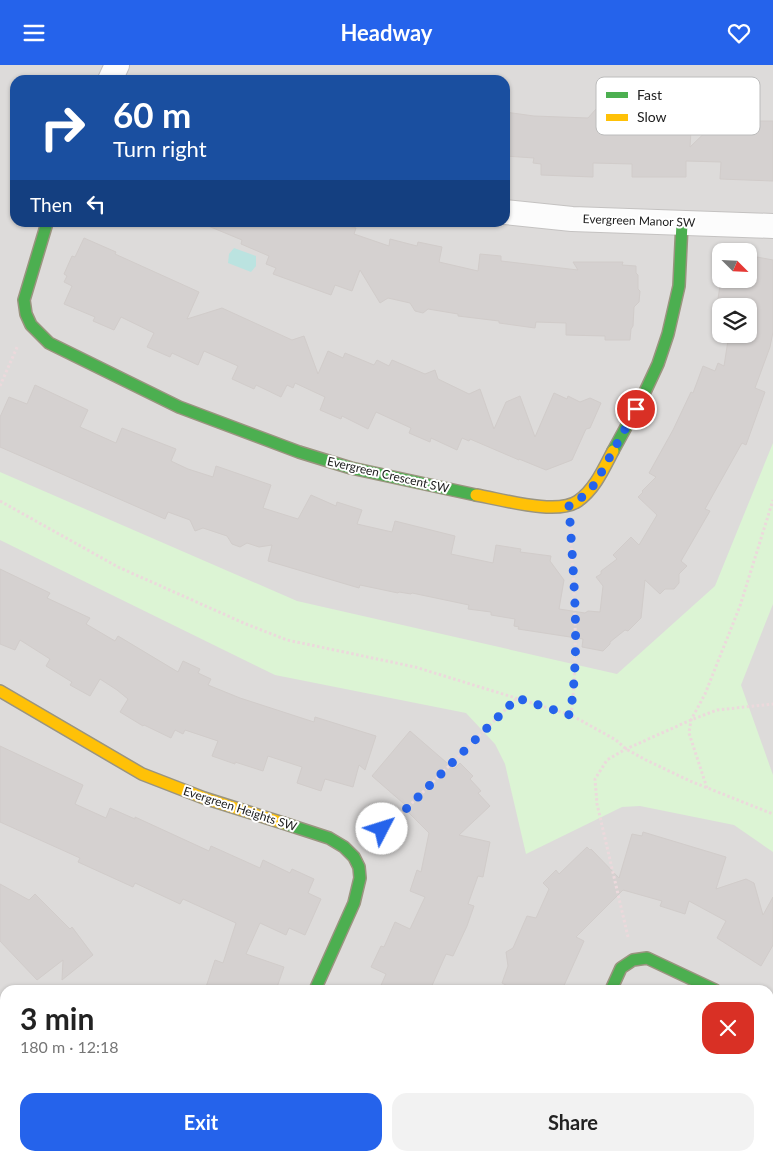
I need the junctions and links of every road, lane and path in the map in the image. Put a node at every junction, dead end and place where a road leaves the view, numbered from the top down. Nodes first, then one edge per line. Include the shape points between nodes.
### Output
1 (510, 213) edge
2 (682, 223) junction
3 (773, 226) edge
4 (46, 227) edge
5 (28, 321) junction
6 (0, 386) edge
7 (0, 501) edge
8 (773, 501) edge
9 (569, 505) junction
10 (0, 691) edge
11 (517, 698) junction
12 (773, 703) edge
13 (570, 715) junction
14 (691, 720) junction
15 (626, 749) junction
16 (707, 788) junction
17 (773, 814) edge
18 (353, 856) junction
19 (633, 960) junction
20 (317, 985) edge
21 (613, 985) edge
22 (705, 985) edge

1 - 2 street, Evergreen Manor SW via 572,219
2 - 3 street, Evergreen Manor SW
2 - 9 street via 679,286 658,364 595,484 578,501
4 - 5 street via 26,289 24,307
5 - 6 path
5 - 9 street, Evergreen Crescent SW via 34,331 49,343 112,376 179,407 299,452 351,468 471,494 550,508
7 - 11 path via 118,567 246,624 287,639 415,667
8 - 14 path via 740,606 705,694
9 - 13 path via 576,657
10 - 18 street, Evergreen Heights SW via 142,773 204,798 329,838 348,849
11 - 13 path
11 - 18 path via 390,825
12 - 14 path via 717,710
13 - 15 path via 616,740
14 - 15 path
14 - 16 path via 689,733
15 - 16 path
15 - 19 path via 607,760 595,779 597,804
16 - 17 path
18 - 20 street via 360,872 359,892
19 - 21 street via 620,969
19 - 22 street via 647,958 656,961

